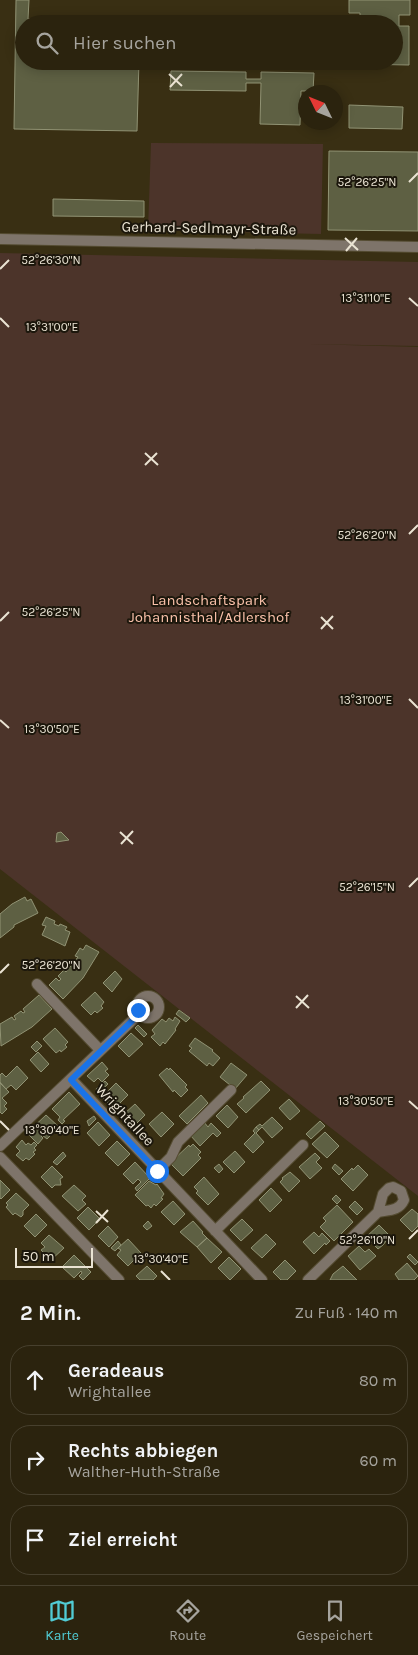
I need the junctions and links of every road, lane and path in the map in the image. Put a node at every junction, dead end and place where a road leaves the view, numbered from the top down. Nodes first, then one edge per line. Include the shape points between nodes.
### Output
1 (0, 239) edge
2 (418, 248) edge
3 (37, 984) dead end
4 (139, 1014) dead end
5 (100, 1050) junction
6 (71, 1080) junction
7 (231, 1090) dead end
8 (303, 1145) dead end
9 (0, 1146) edge
10 (0, 1157) edge
11 (157, 1171) junction
12 (378, 1212) dead end
13 (215, 1230) junction
14 (119, 1280) edge
15 (262, 1280) edge
16 (308, 1280) edge

1 - 2 street, Gerhard-Sedlmayr-Straße
3 - 5 street
4 - 5 street
5 - 6 street
6 - 9 street
6 - 11 street, Wrightallee
7 - 11 street, Wrightallee via 178,1142 171,1157
8 - 13 street
10 - 14 street
11 - 13 street, Wrightallee
12 - 16 street
13 - 15 street, Wrightallee

